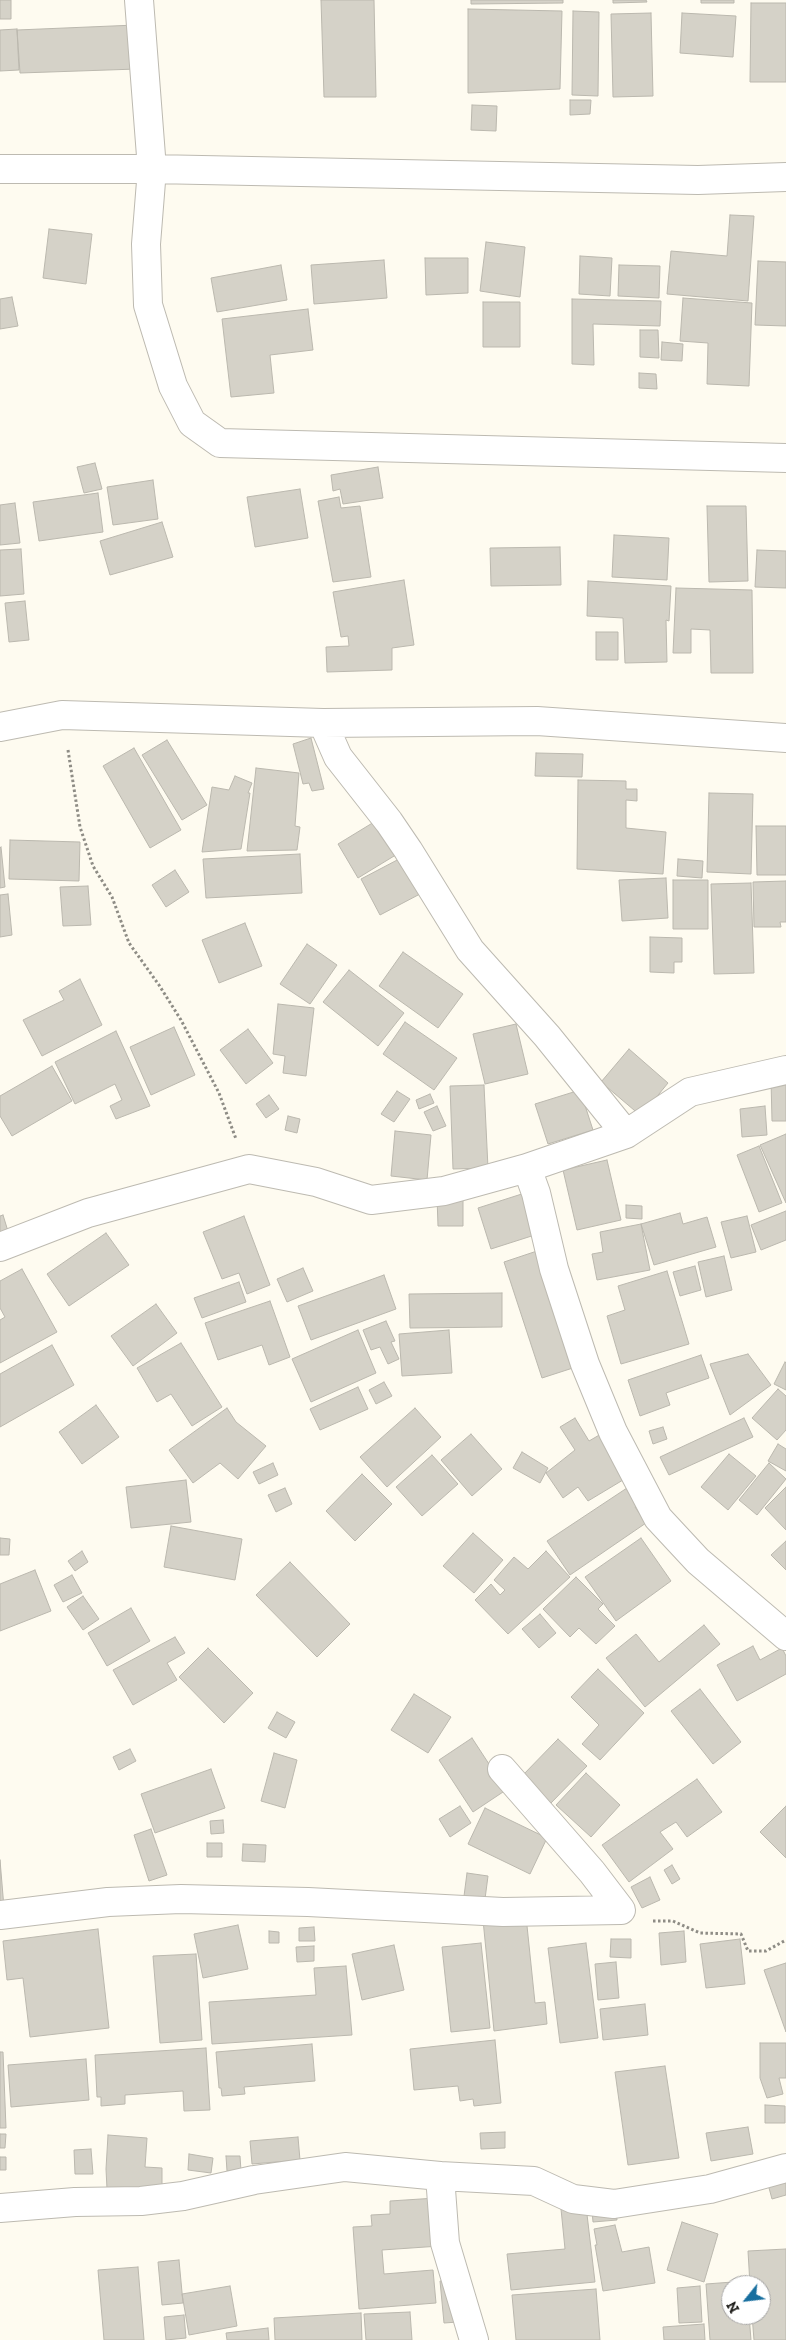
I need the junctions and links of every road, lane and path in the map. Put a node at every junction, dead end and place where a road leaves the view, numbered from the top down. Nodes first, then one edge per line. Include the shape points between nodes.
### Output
1 (139, 0) edge
2 (0, 169) edge
3 (152, 169) junction
4 (786, 177) edge
5 (786, 458) edge
6 (62, 715) junction
7 (323, 723) junction
8 (0, 727) edge
9 (786, 738) edge
10 (786, 1070) edge
11 (626, 1134) junction
12 (527, 1168) junction
13 (250, 1169) junction
14 (0, 1248) edge
15 (786, 1636) edge
16 (502, 1769) dead end
17 (621, 1910) junction
18 (0, 1915) edge
19 (786, 1940) edge
20 (786, 2168) edge
21 (440, 2176) junction
22 (0, 2208) edge
23 (474, 2340) edge

1 - 3 street
2 - 3 street
3 - 4 street via 698,180
3 - 5 street via 146,244 148,304 173,386 192,423 220,443
6 - 7 street
6 - 8 street
6 - 13 path via 80,827 92,866 112,897 129,943 185,1028 218,1093
7 - 9 street via 537,721
7 - 11 street via 338,757 389,822 470,950
10 - 11 street via 690,1092
11 - 12 street
12 - 13 street via 444,1191 371,1200 316,1182
12 - 15 street via 584,1364 613,1432 658,1518 698,1561
13 - 14 street via 88,1213
16 - 17 street
17 - 18 street via 503,1912 181,1899 98,1903
17 - 19 path via 634,1918 673,1921 700,1933 741,1934 748,1951 766,1951
20 - 21 street via 710,2189 614,2204 573,2199 534,2181
21 - 22 street via 345,2167 254,2180 166,2198
21 - 23 street via 445,2243

